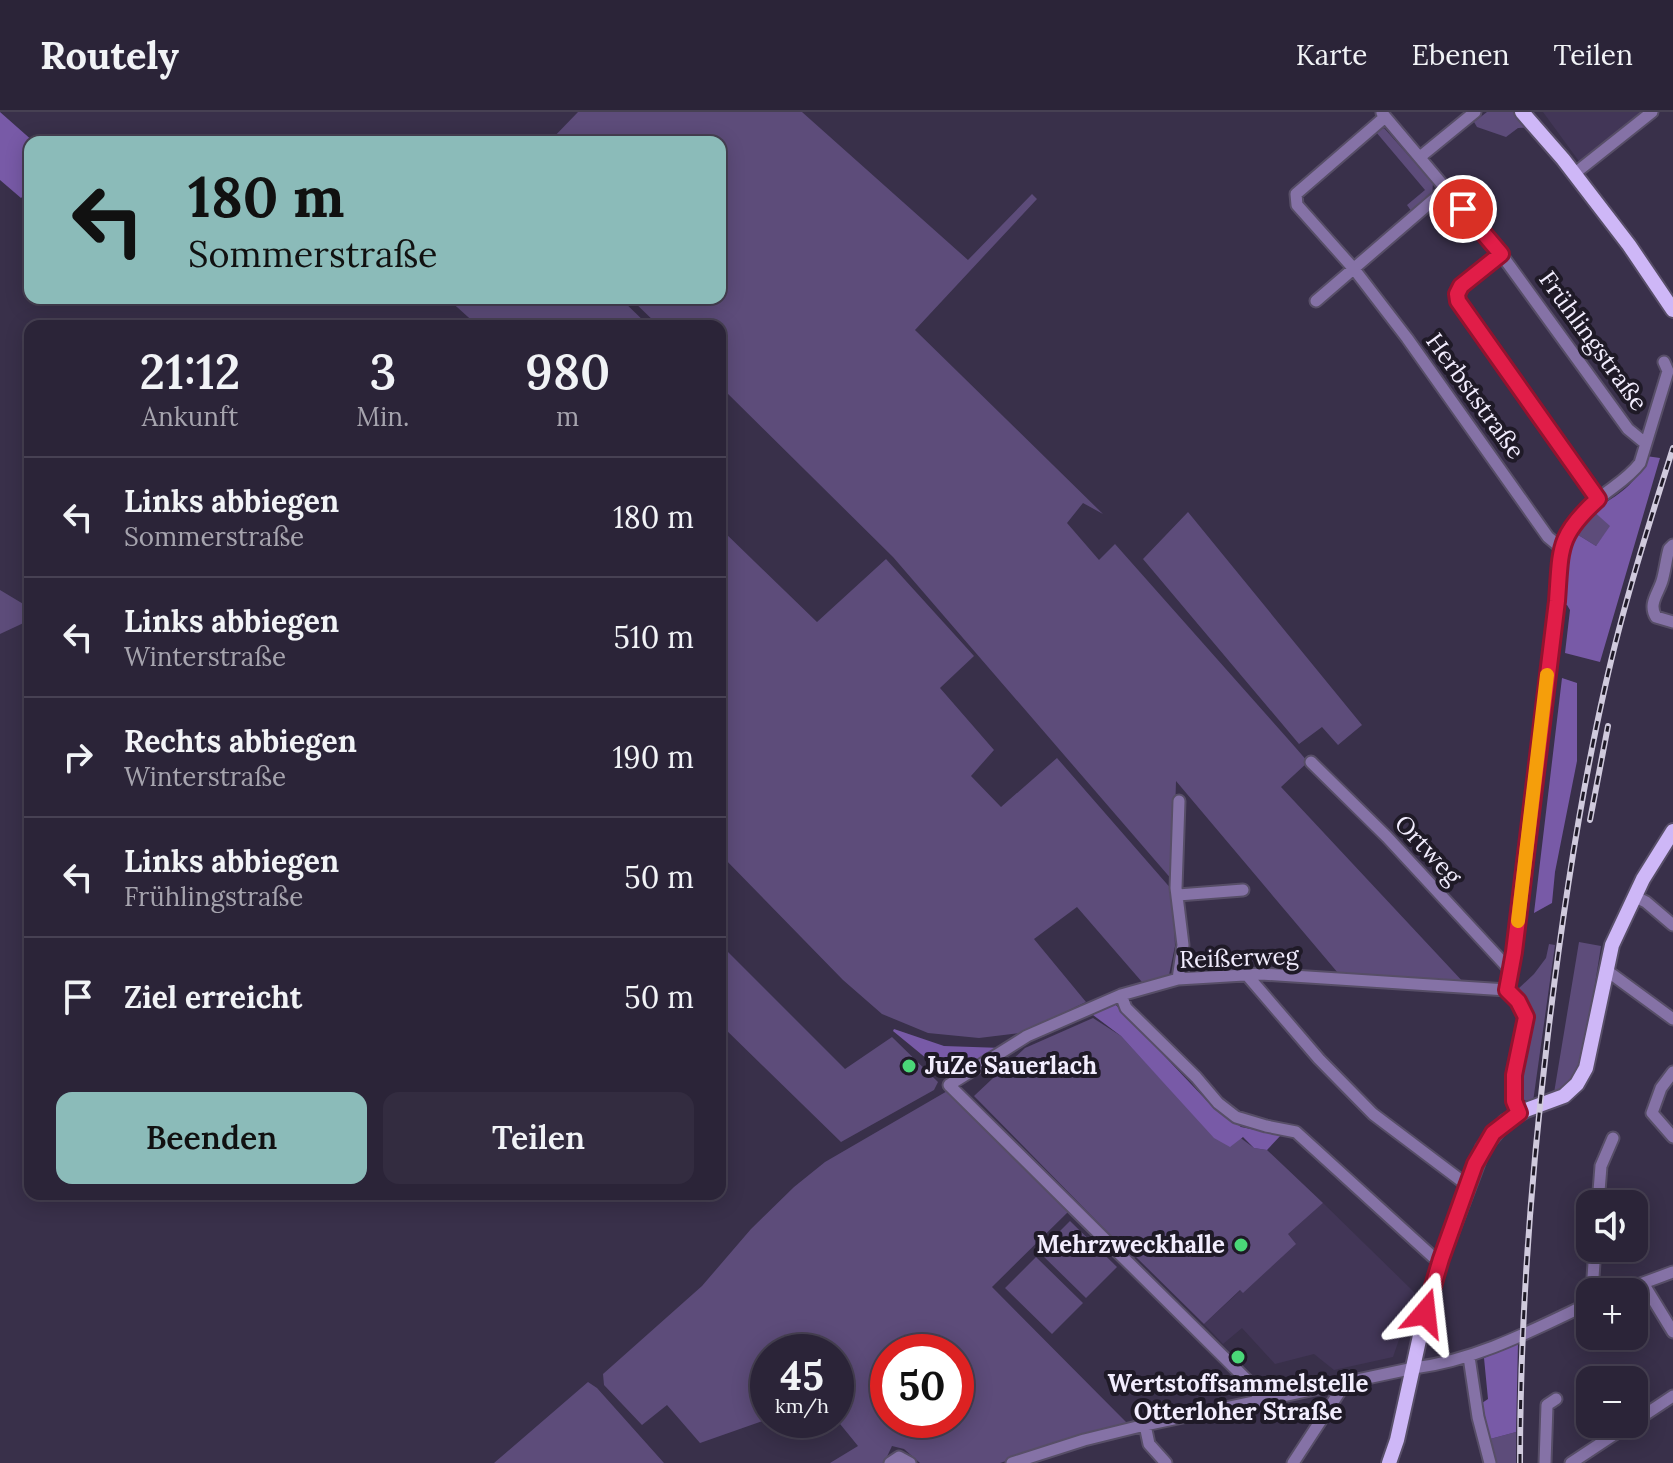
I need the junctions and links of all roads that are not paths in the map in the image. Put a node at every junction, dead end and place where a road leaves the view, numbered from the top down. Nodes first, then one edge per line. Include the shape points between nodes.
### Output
1 (1522, 112) edge
2 (1534, 112) edge
3 (1652, 112) edge
4 (1471, 113) edge
5 (1383, 114) edge
6 (1420, 157) junction
7 (1563, 159) junction
8 (1574, 174) junction
9 (1446, 189) junction
10 (1501, 254) junction
11 (1354, 269) junction
12 (1316, 301) dead end
13 (1673, 310) edge
14 (1664, 362) dead end
15 (1645, 443) junction
16 (1598, 499) junction
17 (1673, 545) edge
18 (1560, 547) junction
19 (1673, 622) edge
20 (1311, 762) dead end
21 (1179, 801) dead end
22 (1673, 831) edge
23 (1243, 890) dead end
24 (1178, 895) junction
25 (1634, 896) junction
26 (1673, 925) edge
27 (1510, 970) junction
28 (1606, 970) junction
29 (1246, 974) junction
30 (1178, 979) junction
31 (1507, 990) junction
32 (1121, 995) junction
33 (1673, 1019) edge
34 (1673, 1072) edge
35 (1519, 1113) junction
36 (1673, 1137) edge
37 (1613, 1138) dead end
38 (1467, 1185) junction
39 (1599, 1190) edge
40 (1441, 1259) junction
41 (1673, 1272) edge
42 (1648, 1281) edge
43 (1648, 1291) edge
44 (1576, 1309) edge
45 (1673, 1332) edge
46 (1469, 1357) junction
47 (1414, 1368) junction
48 (1346, 1382) junction
49 (1673, 1396) edge
50 (1556, 1399) dead end
51 (1259, 1400) junction
52 (1648, 1412) edge
53 (1145, 1425) junction
54 (1609, 1438) edge
55 (890, 1463) edge
56 (910, 1463) edge
57 (1012, 1463) edge
58 (1166, 1463) edge
59 (1293, 1463) edge
60 (1389, 1463) edge
61 (1490, 1463) edge
62 (1545, 1463) edge
63 (1571, 1463) edge

1 - 7 main road
2 - 7 main road
3 - 8 street
4 - 6 street
5 - 6 street
5 - 11 street, Herbststraße via 1296,194 1297,205
6 - 9 street
7 - 8 main road
8 - 13 main road
9 - 10 street, Frühlingstraße
9 - 11 street
10 - 15 street, Frühlingstraße via 1628,429
10 - 16 street via 1461,286 1456,297
11 - 12 street
11 - 18 street, Herbststraße
14 - 15 street via 1668,371
15 - 16 street via 1633,473
16 - 18 street
17 - 19 street via 1652,610 1656,617
18 - 27 street
20 - 27 street, Ortweg
21 - 24 street
22 - 25 main road
23 - 24 street
24 - 30 street via 1183,945
25 - 26 street
25 - 28 main road
27 - 31 street
28 - 33 street
28 - 35 main road via 1592,1049 1577,1084 1554,1101
29 - 30 street, Reißerweg
29 - 31 street, Reißerweg
29 - 38 street via 1373,1114
30 - 32 street, Reißerweg
31 - 35 street via 1526,1017 1514,1075
32 - 40 street via 1126,1008 1218,1103 1236,1117 1296,1132
32 - 51 street, Reißerweg via 1027,1036 949,1085 1254,1387
34 - 36 street via 1652,1113
35 - 38 main road via 1493,1133
37 - 39 street via 1601,1166
38 - 40 main road
40 - 47 main road
41 - 42 street
43 - 45 street
44 - 46 street
46 - 47 street
46 - 61 street
47 - 48 street
47 - 60 main road
48 - 51 street
48 - 59 street
49 - 52 street
50 - 62 street via 1547,1405
51 - 53 street
53 - 57 street
53 - 58 street via 1149,1444
54 - 63 street
55 - 56 street via 899,1457

